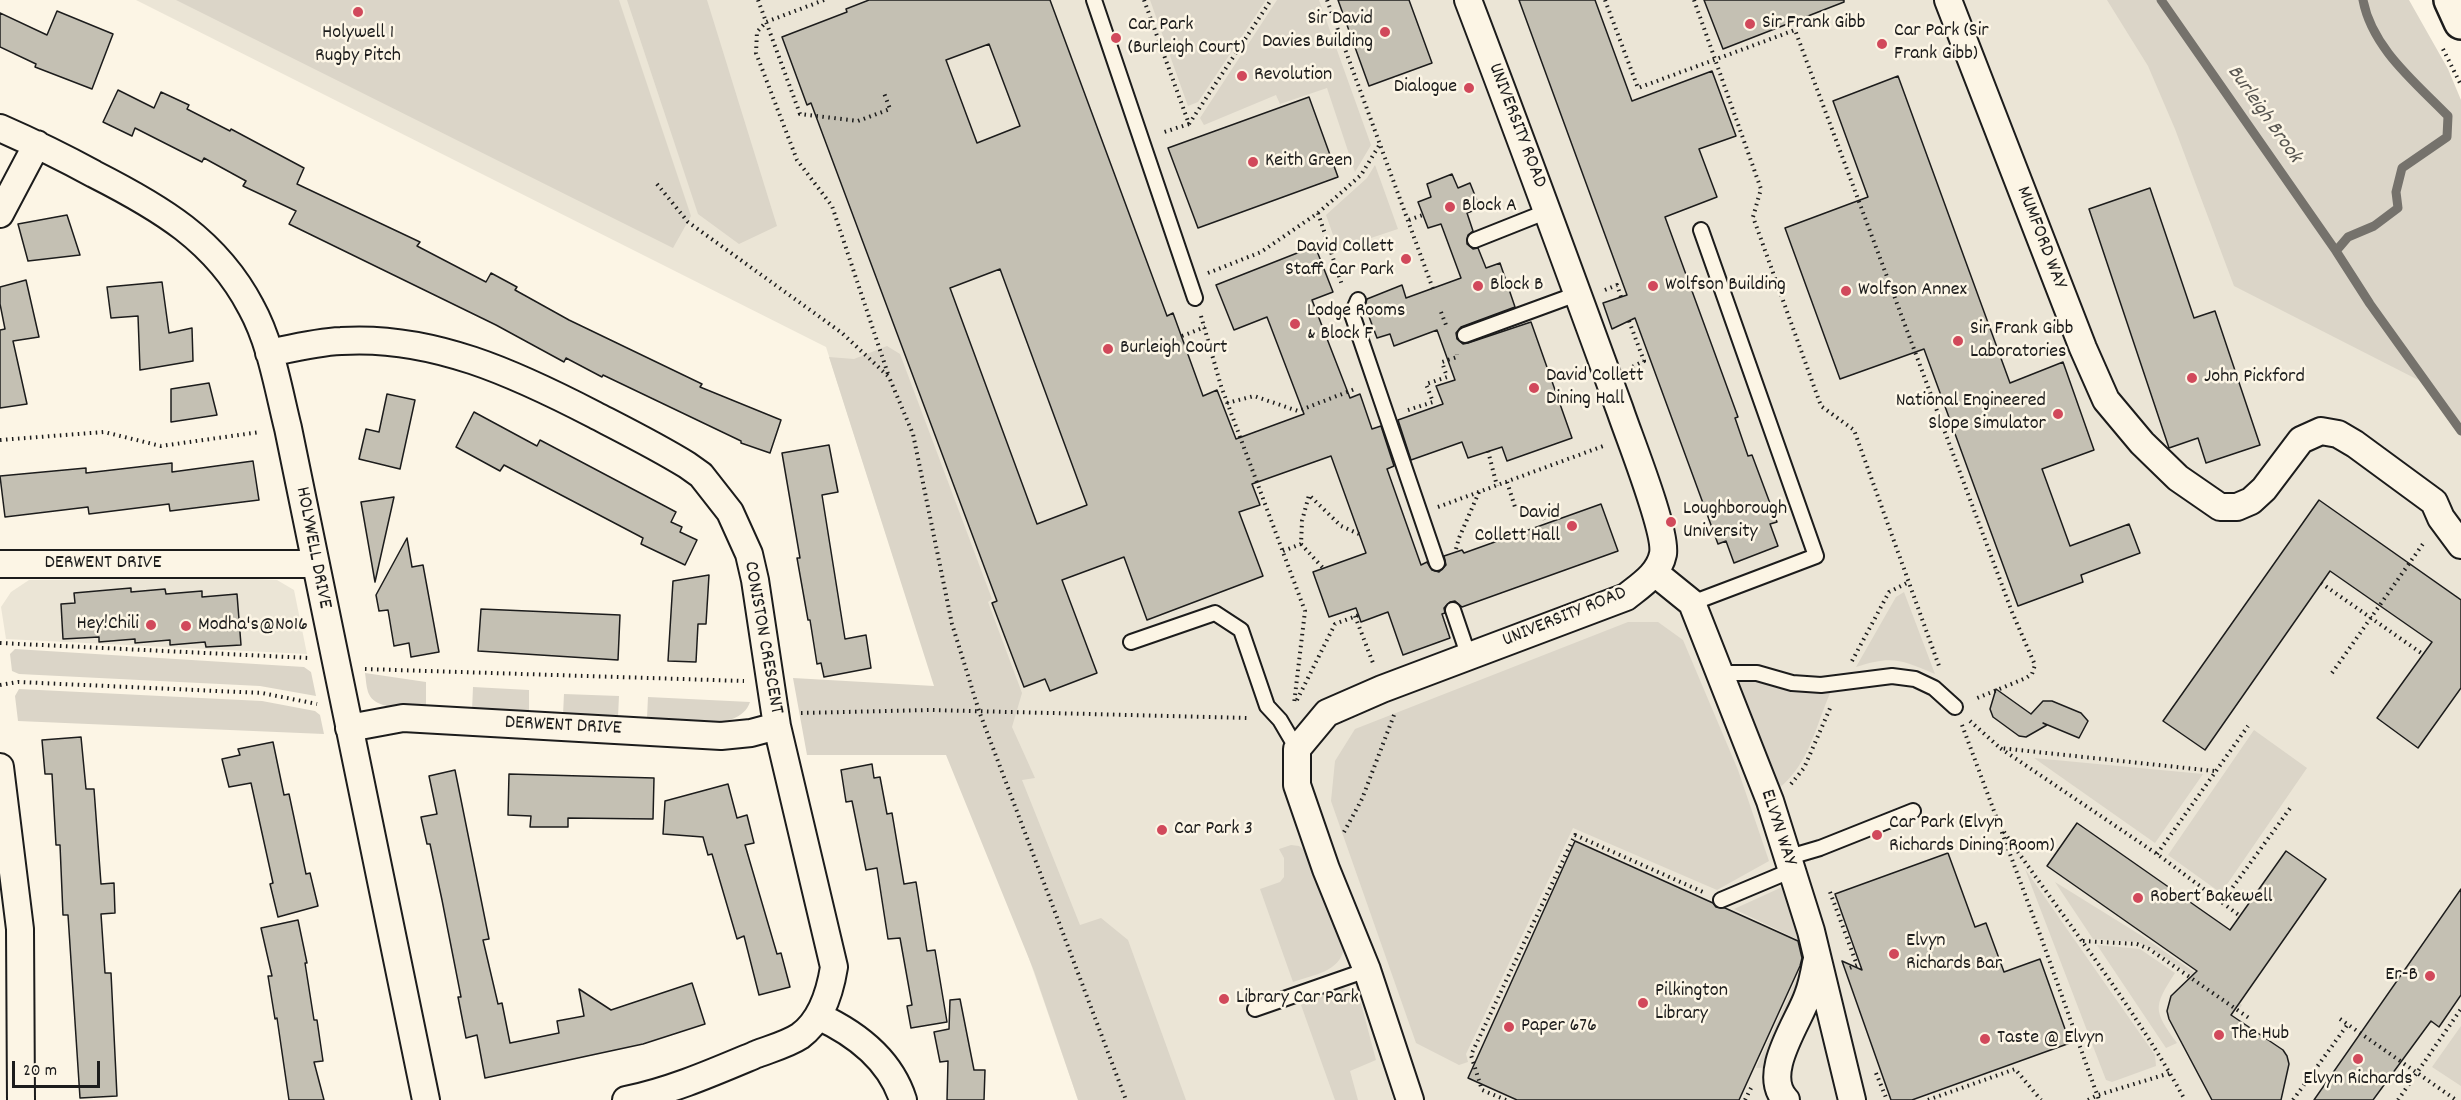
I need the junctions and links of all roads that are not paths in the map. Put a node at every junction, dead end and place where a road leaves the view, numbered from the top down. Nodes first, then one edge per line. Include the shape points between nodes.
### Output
1 (1094, 0) edge
2 (1468, 0) edge
3 (1948, 0) edge
4 (2451, 0) edge
5 (2461, 22) edge
6 (0, 128) edge
7 (37, 144) junction
8 (1548, 211) junction
9 (0, 214) edge
10 (1701, 230) dead end
11 (1475, 240) dead end
12 (1577, 294) junction
13 (1195, 298) road end
14 (1358, 300) dead end
15 (1464, 335) dead end
16 (269, 353) junction
17 (2461, 545) edge
18 (1437, 563) dead end
19 (0, 564) edge
20 (315, 564) junction
21 (1655, 573) junction
22 (1692, 603) junction
23 (1454, 610) dead end
24 (1131, 642) dead end
25 (1469, 657) junction
26 (1720, 673) junction
27 (1955, 707) road end
28 (347, 718) junction
29 (776, 720) junction
30 (1297, 748) junction
31 (0, 767) edge
32 (1913, 811) dead end
33 (1788, 864) junction
34 (1721, 900) road end
35 (1817, 959) junction
36 (1367, 970) junction
37 (11, 997) edge
38 (1255, 1009) dead end
39 (818, 1016) junction
40 (21, 1100) edge
41 (426, 1100) edge
42 (626, 1100) edge
43 (903, 1100) edge
44 (1410, 1100) edge
45 (1786, 1100) edge
46 (1852, 1100) edge

1 - 13 lane
2 - 8 street, UNIVERSITY ROAD
3 - 17 street, MUMFORD WAY via 2092,369 2106,400 2142,443 2178,478 2220,507 2237,507 2264,489 2301,440 2321,431 2338,435 2434,502
4 - 5 main road
6 - 7 street, HOLYWELL DRIVE
7 - 9 street
7 - 16 street, HOLYWELL DRIVE via 150,202 190,231 222,264 251,307
8 - 11 lane
8 - 12 street, UNIVERSITY ROAD
10 - 22 lane via 1816,556
12 - 15 lane
12 - 21 street, UNIVERSITY ROAD via 1660,529 1663,553
14 - 18 lane via 1352,314
16 - 20 street, HOLYWELL DRIVE
16 - 29 street, CONISTON CRESCENT via 341,341 384,341 441,350 541,387 701,475 740,532 755,580
19 - 20 street, DERWENT DRIVE
20 - 28 street, HOLYWELL DRIVE
21 - 22 street, ELVYN WAY
21 - 25 street, UNIVERSITY ROAD via 1626,597
22 - 26 street, ELVYN WAY
23 - 25 lane
24 - 30 lane via 1215,613 1241,630 1267,706
25 - 30 street, UNIVERSITY ROAD via 1390,698 1327,713
26 - 27 lane via 1757,674 1821,685 1892,676 1915,679 1934,687
26 - 33 street, ELVYN WAY via 1770,801
28 - 29 street, DERWENT DRIVE via 721,736 751,733
28 - 41 street, HOLYWELL DRIVE
29 - 39 street, CONISTON CRESCENT via 834,967 830,992
30 - 36 street via 1297,785
31 - 37 street via 20,929
32 - 33 lane via 1815,849
33 - 34 lane
33 - 35 street, ELVYN WAY
35 - 45 street, ELVYN WAY via 1809,995 1777,1069
35 - 46 street
36 - 38 lane
36 - 44 street
37 - 40 street
39 - 42 street, CONISTON CRESCENT via 800,1036 673,1087
39 - 43 street via 868,1047 888,1067

